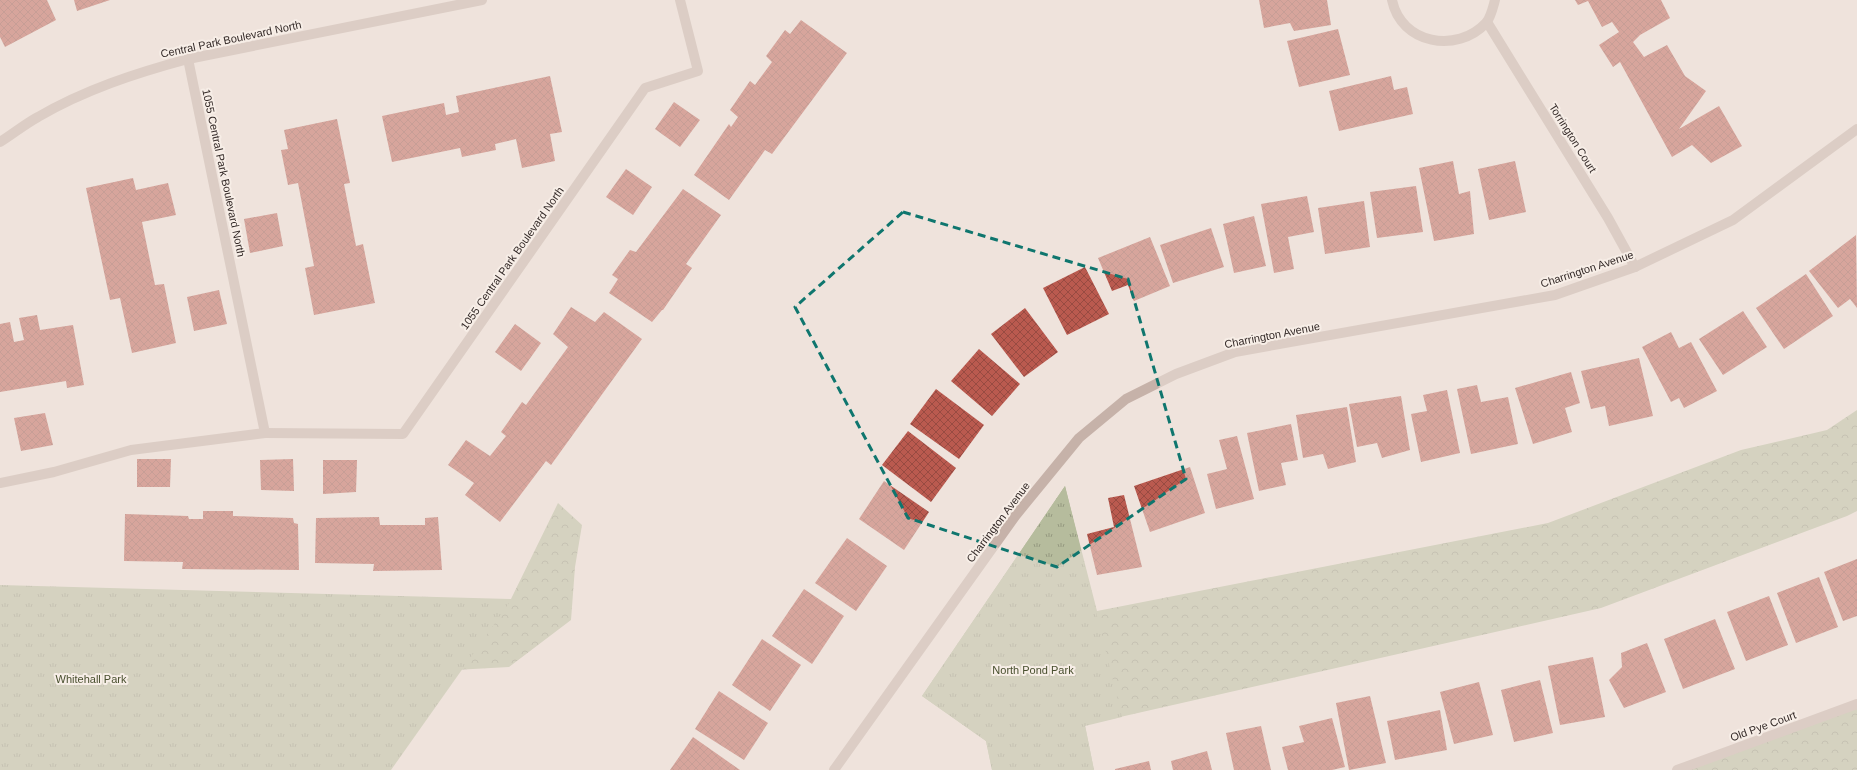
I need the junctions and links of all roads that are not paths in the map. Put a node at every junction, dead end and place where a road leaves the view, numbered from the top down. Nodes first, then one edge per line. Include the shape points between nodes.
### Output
1 (482, 0) edge
2 (680, 0) edge
3 (1392, 0) edge
4 (1495, 0) edge
5 (1487, 22) junction
6 (188, 59) junction
7 (1857, 129) edge
8 (0, 142) edge
9 (1636, 267) junction
10 (265, 433) junction
11 (0, 483) edge
12 (1857, 704) edge
13 (834, 770) edge
14 (1676, 770) edge

1 - 6 street, Central Park Boulevard North
2 - 10 street, 1055 Central Park Boulevard North via 698,71 645,88 403,434
3 - 5 street via 1402,22 1415,33 1430,40 1449,42 1466,37
4 - 5 street
5 - 9 street, Torrington Court
6 - 8 street, Central Park Boulevard North via 142,71 86,93 38,117
6 - 10 street, 1055 Central Park Boulevard North
7 - 9 street, Charrington Avenue via 1733,220
9 - 13 street, Charrington Avenue via 1555,295 1235,352 1176,374 1126,399 1079,438 1016,515
10 - 11 street, 1055 Central Park Boulevard North via 131,450 54,472
12 - 14 street, Old Pye Court

